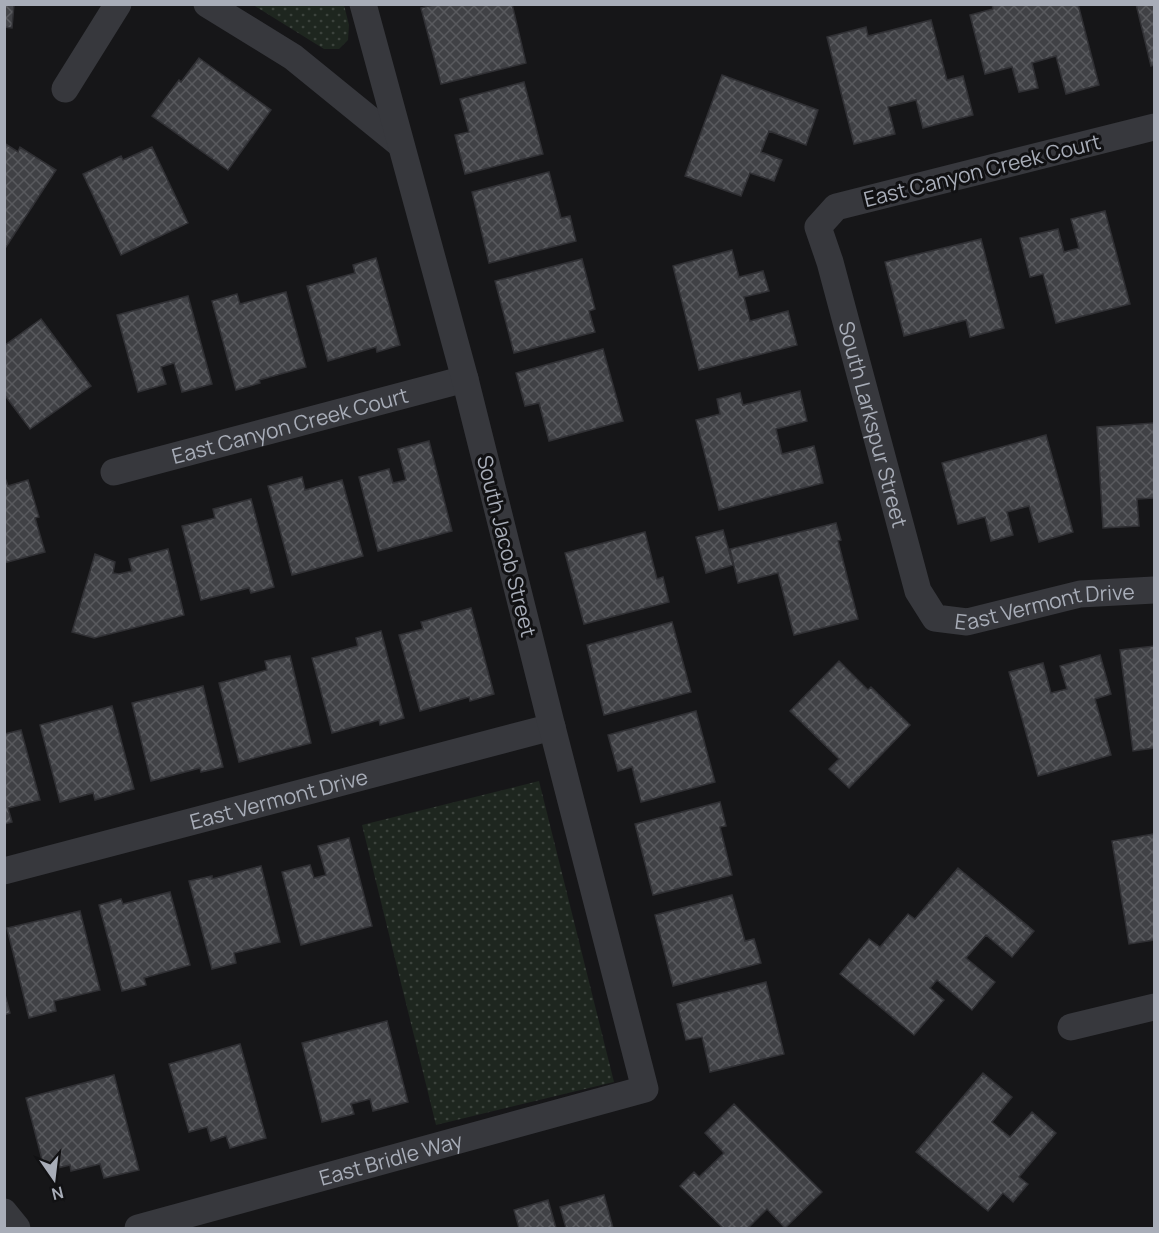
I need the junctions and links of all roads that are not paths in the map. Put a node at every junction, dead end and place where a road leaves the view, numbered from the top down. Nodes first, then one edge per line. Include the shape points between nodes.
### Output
1 (118, 4) edge
2 (207, 4) edge
3 (363, 4) edge
4 (65, 89) dead end
5 (1155, 127) edge
6 (400, 144) junction
7 (818, 227) joint
8 (465, 379) junction
9 (114, 472) dead end
10 (1155, 590) edge
11 (935, 618) joint
12 (552, 727) junction
13 (4, 871) edge
14 (1155, 1007) edge
15 (1071, 1028) dead end
16 (645, 1089) joint
17 (4, 1212) edge
18 (17, 1228) edge
19 (138, 1228) edge

1 - 4 street
2 - 6 street via 293,57
3 - 6 street, South Jacob Street
5 - 7 street, East Canyon Creek Court via 836,207
6 - 8 street, South Jacob Street
7 - 11 street, South Larkspur Street via 918,591
8 - 9 street, East Canyon Creek Court
8 - 12 street, South Jacob Street
10 - 11 street, East Vermont Drive via 1080,594 967,622
12 - 13 street, East Vermont Drive
12 - 16 street, South Jacob Street
14 - 15 street
16 - 19 street, East Bridle Way
17 - 18 street

